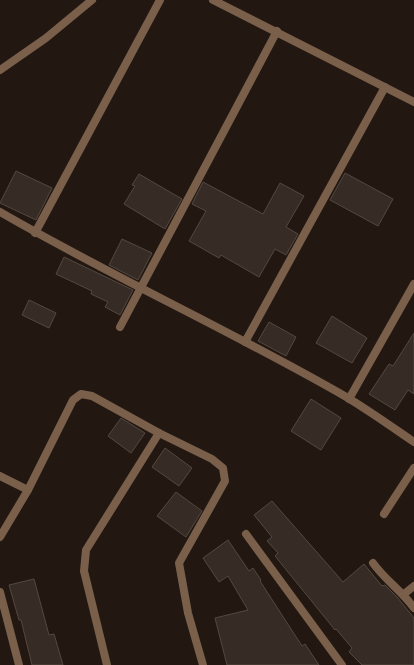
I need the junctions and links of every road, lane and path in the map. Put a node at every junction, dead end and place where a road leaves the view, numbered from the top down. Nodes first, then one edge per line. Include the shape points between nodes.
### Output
1 (92, 0) edge
2 (160, 0) edge
3 (213, 0) edge
4 (277, 31) junction
5 (0, 70) edge
6 (385, 87) junction
7 (414, 102) edge
8 (0, 212) edge
9 (35, 232) junction
10 (414, 284) edge
11 (142, 288) junction
12 (120, 327) dead end
13 (245, 342) junction
14 (349, 399) junction
15 (159, 433) junction
16 (414, 442) edge
17 (414, 468) edge
18 (0, 476) edge
19 (28, 490) junction
20 (384, 514) dead end
21 (246, 534) dead end
22 (0, 537) edge
23 (373, 563) dead end
24 (414, 586) edge
25 (0, 592) edge
26 (404, 594) junction
27 (414, 608) edge
28 (19, 665) edge
29 (107, 665) edge
30 (203, 665) edge
31 (342, 665) edge

1 - 5 street via 46,38
2 - 9 street
3 - 4 street
4 - 6 street
4 - 11 street
6 - 7 street
6 - 13 street
8 - 9 street
9 - 11 street
10 - 14 street
11 - 12 street
11 - 13 street
13 - 14 street
14 - 16 street
15 - 19 street via 92,396 81,394 73,400
15 - 29 street via 86,550 84,571
15 - 30 street via 212,459 223,468 225,481 179,563 188,613
17 - 20 street
18 - 19 street
19 - 22 street
21 - 31 street
23 - 26 street via 378,571
24 - 26 street
25 - 28 street
26 - 27 street

